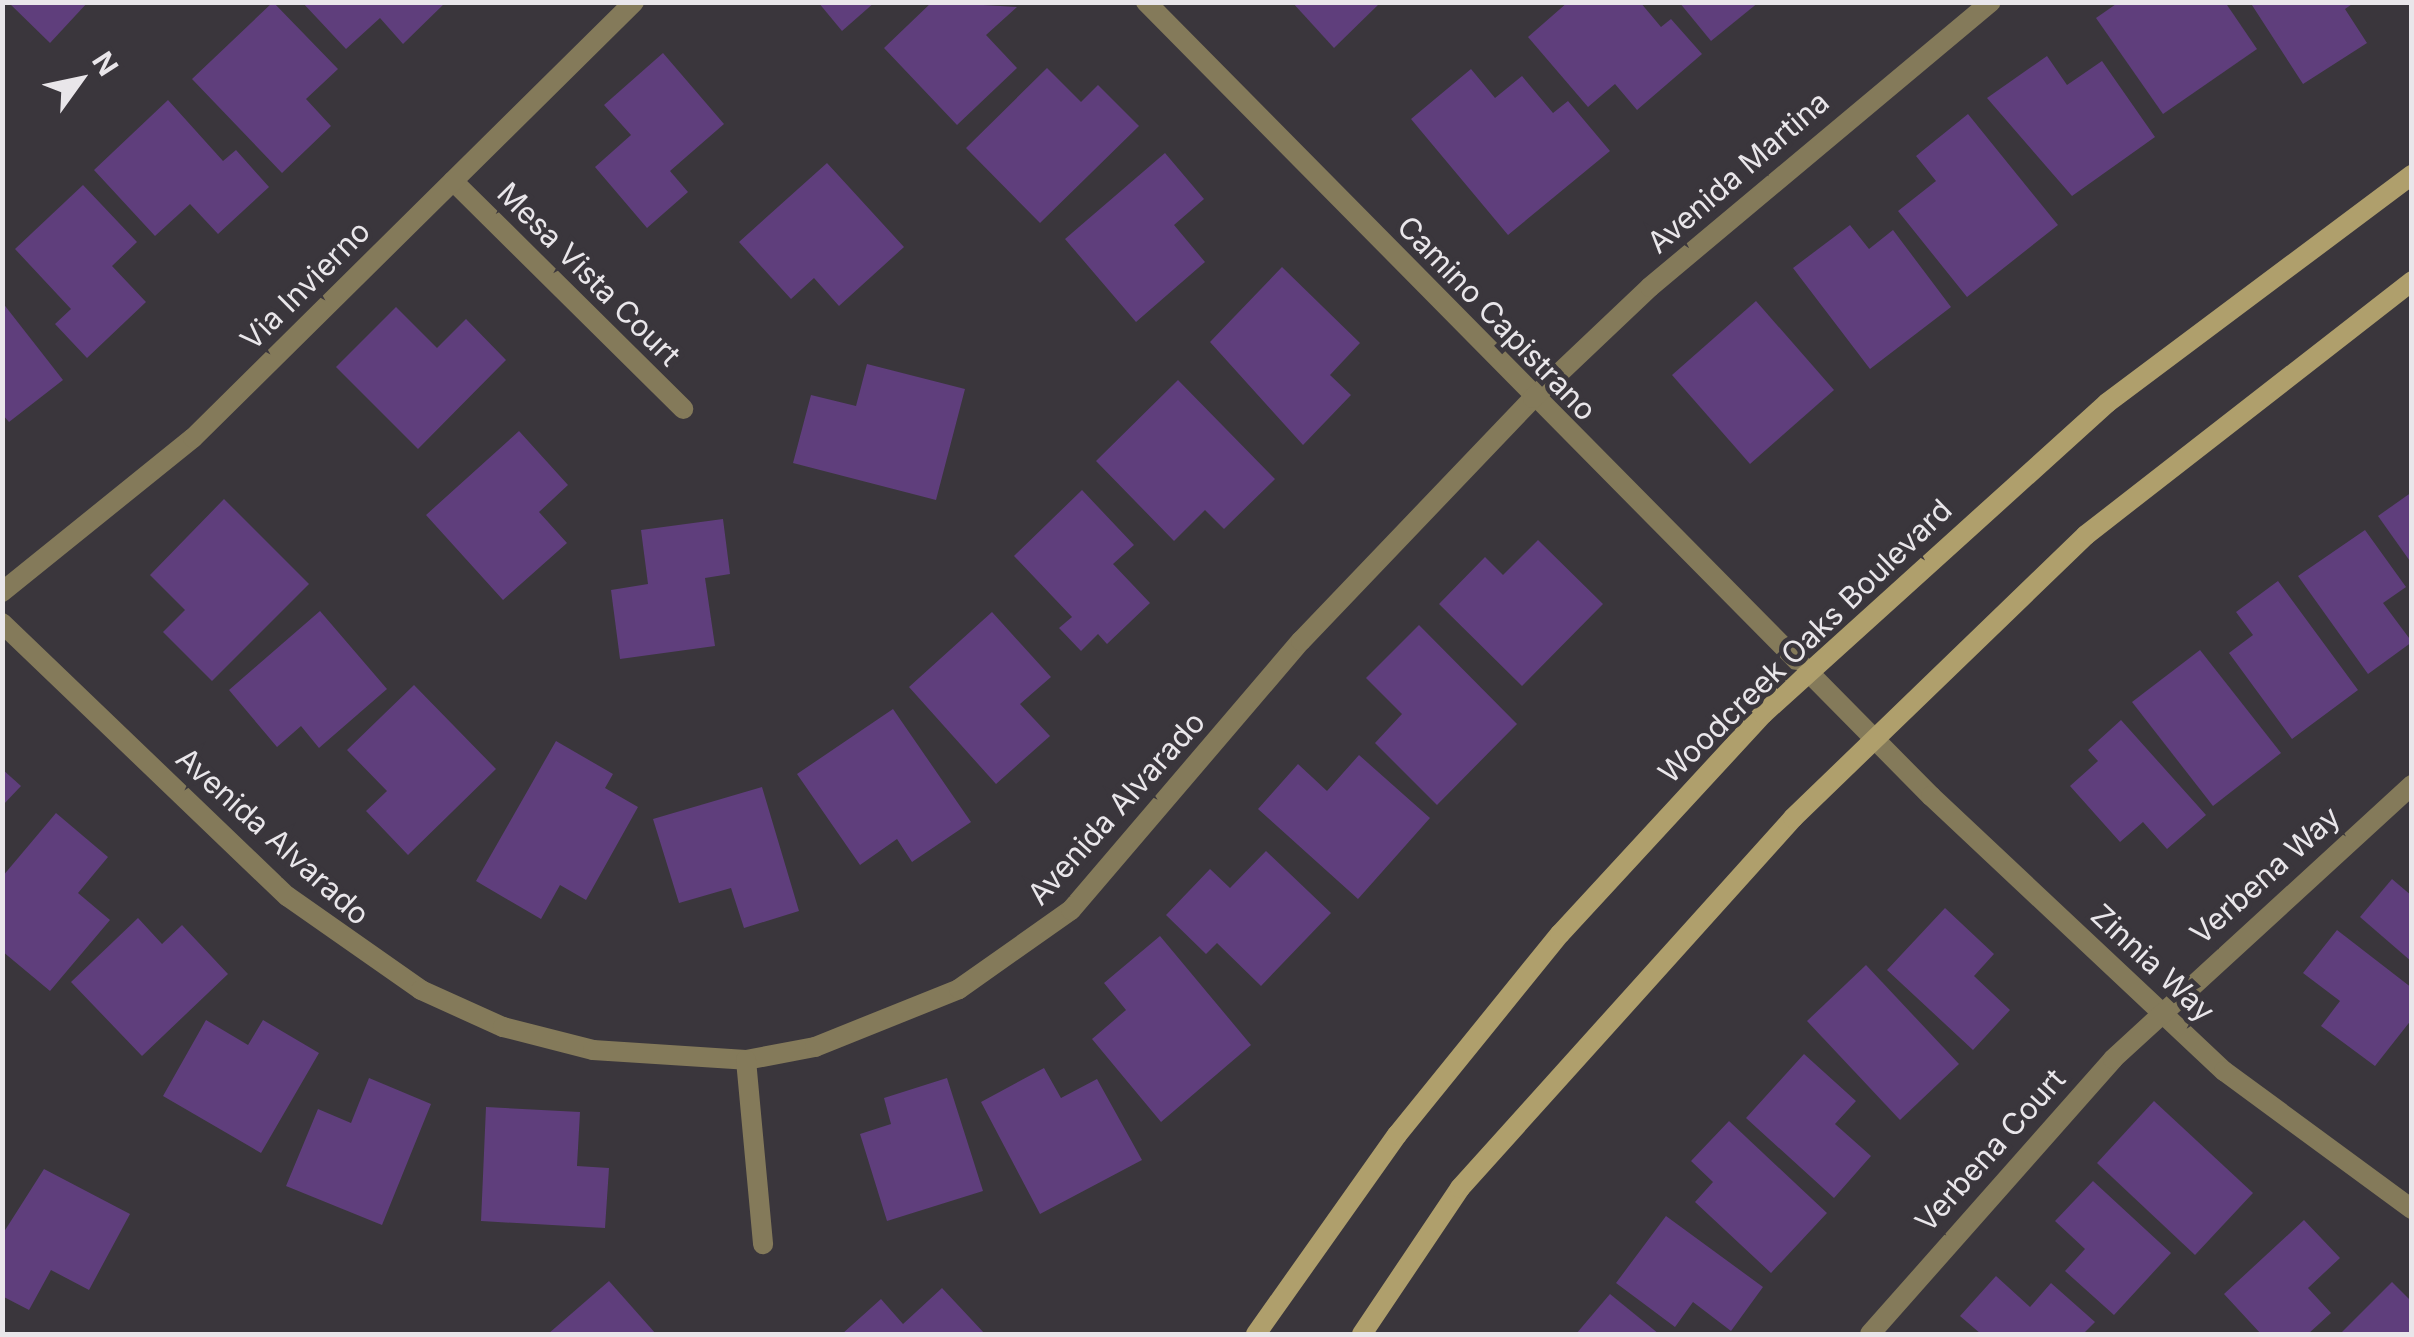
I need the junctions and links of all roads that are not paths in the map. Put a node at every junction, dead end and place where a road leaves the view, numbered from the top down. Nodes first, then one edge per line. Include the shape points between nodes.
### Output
1 (634, 2) edge
2 (1146, 2) edge
3 (1991, 2) edge
4 (2412, 175) edge
5 (454, 180) junction
6 (2412, 281) edge
7 (1533, 398) junction
8 (683, 409) dead end
9 (2, 592) edge
10 (2, 623) edge
11 (1806, 673) junction
12 (1873, 739) junction
13 (2412, 784) edge
14 (2161, 1012) junction
15 (746, 1060) junction
16 (2412, 1209) edge
17 (762, 1244) dead end
18 (1256, 1334) edge
19 (1362, 1334) edge
20 (1870, 1334) edge

1 - 5 street, Via Invierno
2 - 7 street, Camino Capistrano
3 - 7 street, Avenida Martina via 1650,287
4 - 11 main road, Woodcreek Oaks Boulevard via 2107,402
5 - 8 street, Mesa Vista Court
5 - 9 street, Via Invierno via 193,438
6 - 12 main road via 2086,535
7 - 11 street, Camino Capistrano
7 - 15 street, Avenida Alvarado via 1301,642 1071,910 1013,957 890,1022
10 - 15 street, Avenida Alvarado via 287,896 421,990 503,1026 593,1050
11 - 12 street, Camino Capistrano
11 - 18 main road, Woodcreek Oaks Boulevard via 1560,934 1397,1135
12 - 14 street, Zinnia Way
12 - 19 main road via 1520,1118
13 - 14 street, Verbena Way
14 - 16 street, Zinnia Way via 2304,1138
14 - 20 street, Verbena Court
15 - 17 street

